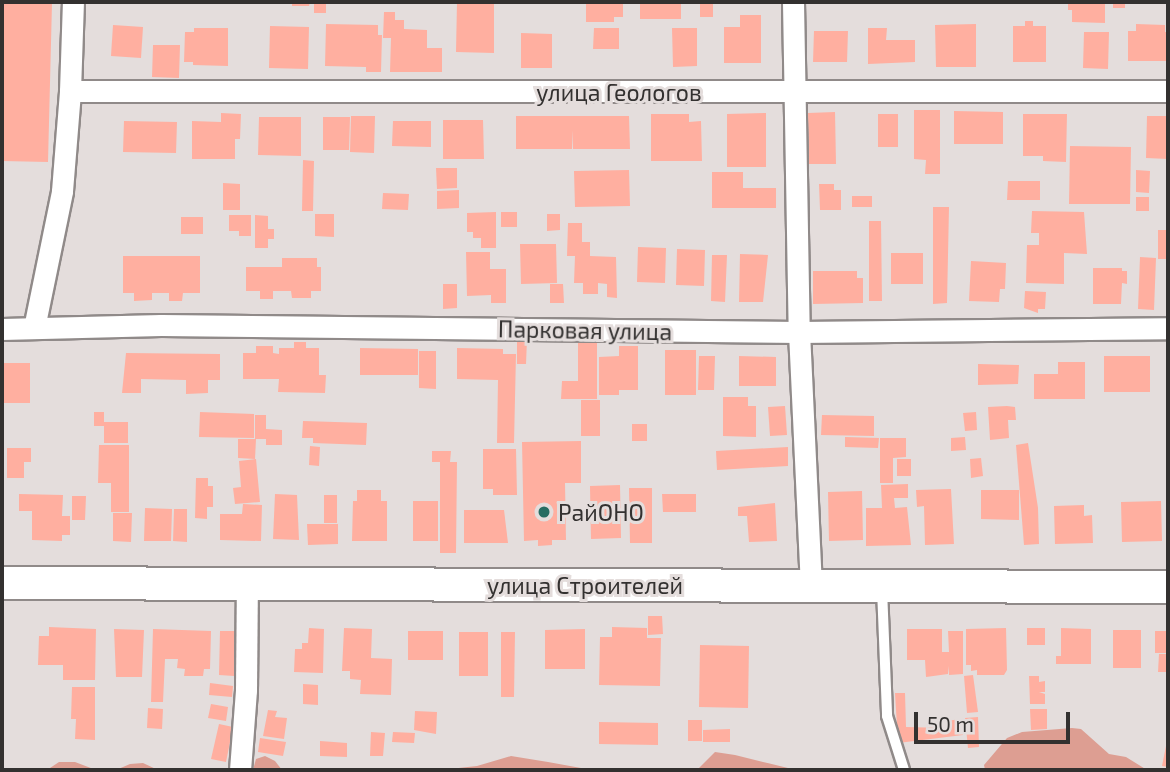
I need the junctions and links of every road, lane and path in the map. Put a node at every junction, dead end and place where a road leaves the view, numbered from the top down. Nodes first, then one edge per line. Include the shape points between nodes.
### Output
1 (73, 2) edge
2 (793, 2) edge
3 (70, 91) junction
4 (1168, 91) edge
5 (793, 93) junction
6 (34, 328) junction
7 (1168, 328) edge
8 (2, 329) edge
9 (799, 332) junction
10 (2, 583) edge
11 (247, 585) junction
12 (811, 586) junction
13 (881, 586) junction
14 (1168, 587) edge
15 (240, 770) edge
16 (904, 770) edge

1 - 3 street
2 - 5 street
3 - 5 street, улица Геологов
3 - 6 street via 62,191
4 - 5 street, улица Геологов
5 - 9 street
6 - 8 street, Парковая улица
6 - 9 street, Парковая улица
7 - 9 street, Парковая улица
9 - 12 street
10 - 11 main road, улица Строителей
11 - 12 main road, улица Строителей
11 - 15 street
12 - 13 main road, улица Строителей
13 - 14 main road, улица Строителей
13 - 16 lane via 887,716

